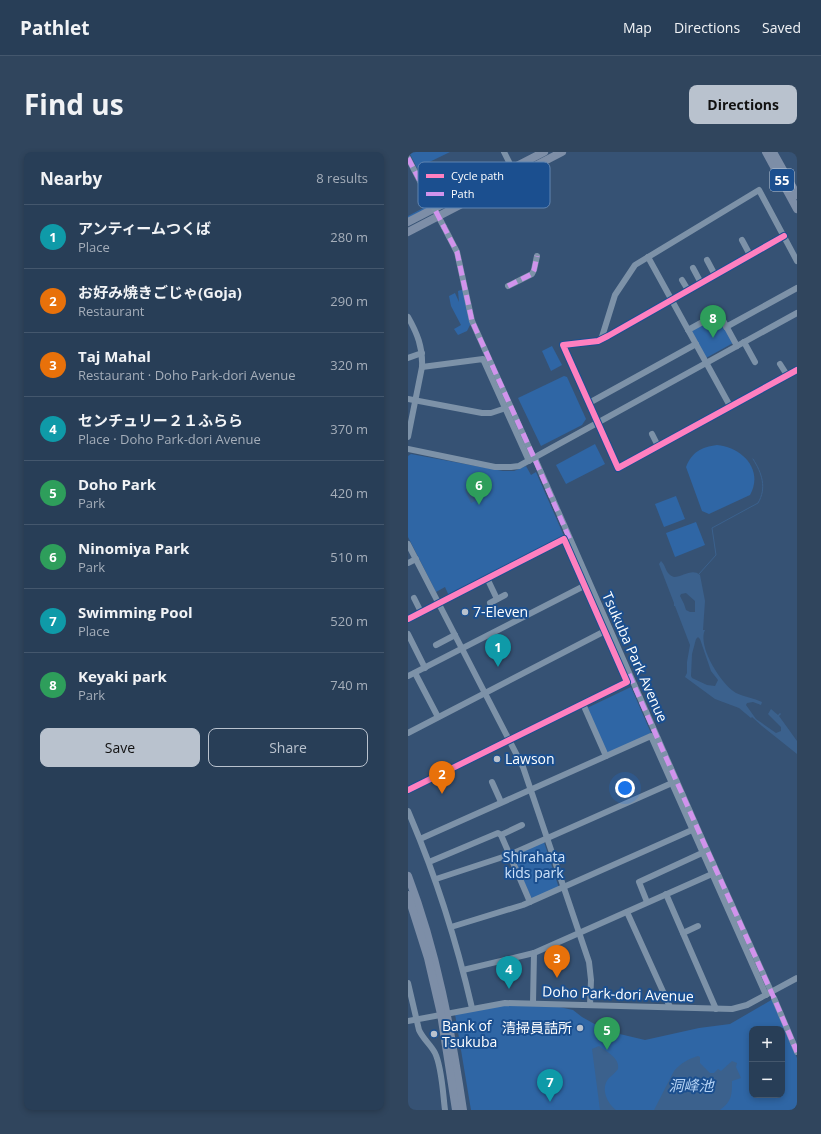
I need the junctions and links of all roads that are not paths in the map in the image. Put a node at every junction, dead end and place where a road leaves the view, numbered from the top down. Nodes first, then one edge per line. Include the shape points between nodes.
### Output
1 (504, 152) edge
2 (544, 152) edge
3 (562, 152) edge
4 (766, 152) edge
5 (773, 152) edge
6 (408, 158) edge
7 (509, 162) edge
8 (529, 162) edge
9 (538, 162) edge
10 (418, 177) edge
11 (797, 195) edge
12 (434, 208) edge
13 (438, 208) edge
14 (450, 208) edge
15 (797, 209) edge
16 (408, 222) edge
17 (408, 232) edge
18 (784, 236) junction
19 (742, 240) dead end
20 (750, 255) junction
21 (537, 256) dead end
22 (648, 257) junction
23 (707, 260) dead end
24 (797, 261) edge
25 (693, 268) dead end
26 (715, 275) junction
27 (682, 280) dead end
28 (701, 283) junction
29 (508, 286) dead end
30 (797, 288) edge
31 (688, 290) junction
32 (672, 300) junction
33 (797, 313) edge
34 (409, 319) edge
35 (726, 327) junction
36 (688, 330) junction
37 (601, 340) junction
38 (744, 342) junction
39 (696, 344) junction
40 (737, 346) junction
41 (422, 353) junction
42 (408, 358) edge
43 (755, 362) dead end
44 (707, 363) junction
45 (780, 364) dead end
46 (422, 367) junction
47 (797, 370) edge
48 (787, 376) junction
49 (408, 399) edge
50 (416, 400) junction
51 (589, 403) junction
52 (730, 406) junction
53 (506, 408) junction
54 (598, 423) junction
55 (652, 434) dead end
56 (408, 437) edge
57 (658, 446) junction
58 (408, 450) edge
59 (532, 461) junction
60 (408, 544) edge
61 (416, 559) junction
62 (408, 563) edge
63 (487, 578) junction
64 (584, 586) junction
65 (505, 595) dead end
66 (414, 598) dead end
67 (497, 599) junction
68 (439, 603) junction
69 (490, 603) dead end
70 (421, 612) junction
71 (408, 619) edge
72 (605, 631) junction
73 (408, 634) edge
74 (455, 635) junction
75 (436, 645) dead end
76 (462, 648) junction
77 (425, 668) junction
78 (415, 673) junction
79 (408, 676) edge
80 (485, 693) junction
81 (583, 704) junction
82 (438, 717) junction
83 (408, 733) edge
84 (510, 740) junction
85 (606, 756) junction
86 (492, 782) dead end
87 (672, 783) junction
88 (531, 789) junction
89 (408, 790) edge
90 (501, 802) junction
91 (408, 811) edge
92 (522, 825) dead end
93 (692, 830) junction
94 (501, 835) junction
95 (548, 838) junction
96 (420, 839) junction
97 (702, 852) junction
98 (509, 855) junction
99 (429, 862) junction
100 (712, 874) junction
101 (408, 876) edge
102 (436, 879) junction
103 (564, 888) junction
104 (666, 894) junction
105 (408, 896) edge
106 (530, 902) junction
107 (647, 902) junction
108 (627, 912) junction
109 (451, 926) junction
110 (698, 926) dead end
111 (580, 933) junction
112 (683, 933) junction
113 (534, 953) junction
114 (463, 970) junction
115 (797, 978) edge
116 (408, 983) edge
117 (770, 988) dead end
118 (766, 995) junction
119 (774, 998) dead end
120 (533, 1003) junction
121 (590, 1005) junction
122 (670, 1007) junction
123 (472, 1008) junction
124 (716, 1009) junction
125 (444, 1014) junction
126 (416, 1019) junction
127 (408, 1021) edge
128 (797, 1052) edge
129 (445, 1110) edge
130 (456, 1110) edge
131 (463, 1110) edge

1 - 7 street
2 - 8 main road
3 - 9 main road
4 - 15 main road, 55
5 - 11 main road, 55
6 - 10 street, Tsukuba Park Avenue, bridge
12 - 59 street, Tsukuba Park Avenue, bridge via 457,252 472,321 532,454
13 - 16 main road
14 - 17 main road
18 - 20 street
18 - 22 street via 759,190
18 - 24 street
19 - 20 street
20 - 26 street
21 - 29 street via 532,274
22 - 32 street
22 - 37 street via 635,266 615,296
23 - 26 street
25 - 28 street
26 - 28 street
27 - 31 street
28 - 31 street
30 - 35 street
31 - 32 street
32 - 36 street
32 - 37 street
33 - 38 street
34 - 41 street
35 - 36 street via 719,313
35 - 40 street
36 - 39 street
37 - 51 street via 564,345
38 - 40 street
38 - 43 street
39 - 44 street
39 - 51 street
40 - 44 street
41 - 42 street
41 - 46 street
44 - 52 street
44 - 54 street
45 - 48 street
46 - 50 street
46 - 53 street via 483,358
47 - 48 street
48 - 52 street
49 - 50 street
50 - 53 street via 482,413
50 - 56 street
51 - 54 street
52 - 57 street
53 - 59 street
54 - 57 street via 618,468
54 - 59 street
55 - 57 street
58 - 59 street via 495,467 511,467
59 - 117 street, Tsukuba Park Avenue
60 - 61 street
61 - 62 street
61 - 68 street
63 - 64 street via 564,539
63 - 67 street
63 - 68 street
64 - 72 street
64 - 76 street
65 - 67 street
66 - 70 street
67 - 69 street
68 - 70 street
68 - 74 street
70 - 71 street
72 - 80 street
72 - 81 street via 627,682
73 - 77 street
74 - 75 street
74 - 76 street
76 - 77 street
76 - 80 street
77 - 78 street
78 - 79 street
78 - 82 street
80 - 82 street
80 - 84 street
81 - 84 street
81 - 85 street
82 - 83 street
84 - 88 street
84 - 89 street
85 - 87 street via 651,736
85 - 88 street
86 - 90 street
87 - 93 street
87 - 95 street
88 - 90 street
88 - 95 street
90 - 96 street
91 - 96 street
92 - 94 street
93 - 97 street
93 - 103 street
94 - 98 street
94 - 99 street via 498,833
95 - 98 street
95 - 103 street
96 - 99 street
97 - 100 street
97 - 107 street via 639,882
98 - 102 street
98 - 106 street
99 - 102 street
100 - 104 street
100 - 118 street
101 - 125 main road via 434,958
102 - 109 street
103 - 106 street
103 - 111 street
104 - 107 street
104 - 112 street
105 - 125 main road
106 - 109 street
107 - 108 street
108 - 111 street
108 - 122 street
109 - 114 street
110 - 112 street
111 - 113 street
111 - 121 street via 590,970
112 - 124 street
113 - 114 street
113 - 120 street
114 - 123 street
115 - 118 street, Doho Park-dori Avenue
116 - 126 street
118 - 124 street, Doho Park-dori Avenue via 740,1007
119 - 128 street
120 - 121 street, Doho Park-dori Avenue
120 - 123 street, Doho Park-dori Avenue via 500,1003
121 - 122 street, Doho Park-dori Avenue
122 - 124 street, Doho Park-dori Avenue
123 - 125 street, Doho Park-dori Avenue
125 - 126 street, Doho Park-dori Avenue
125 - 130 main road
125 - 131 main road
126 - 127 street, Doho Park-dori Avenue
126 - 129 street via 422,1036 434,1051 438,1061

